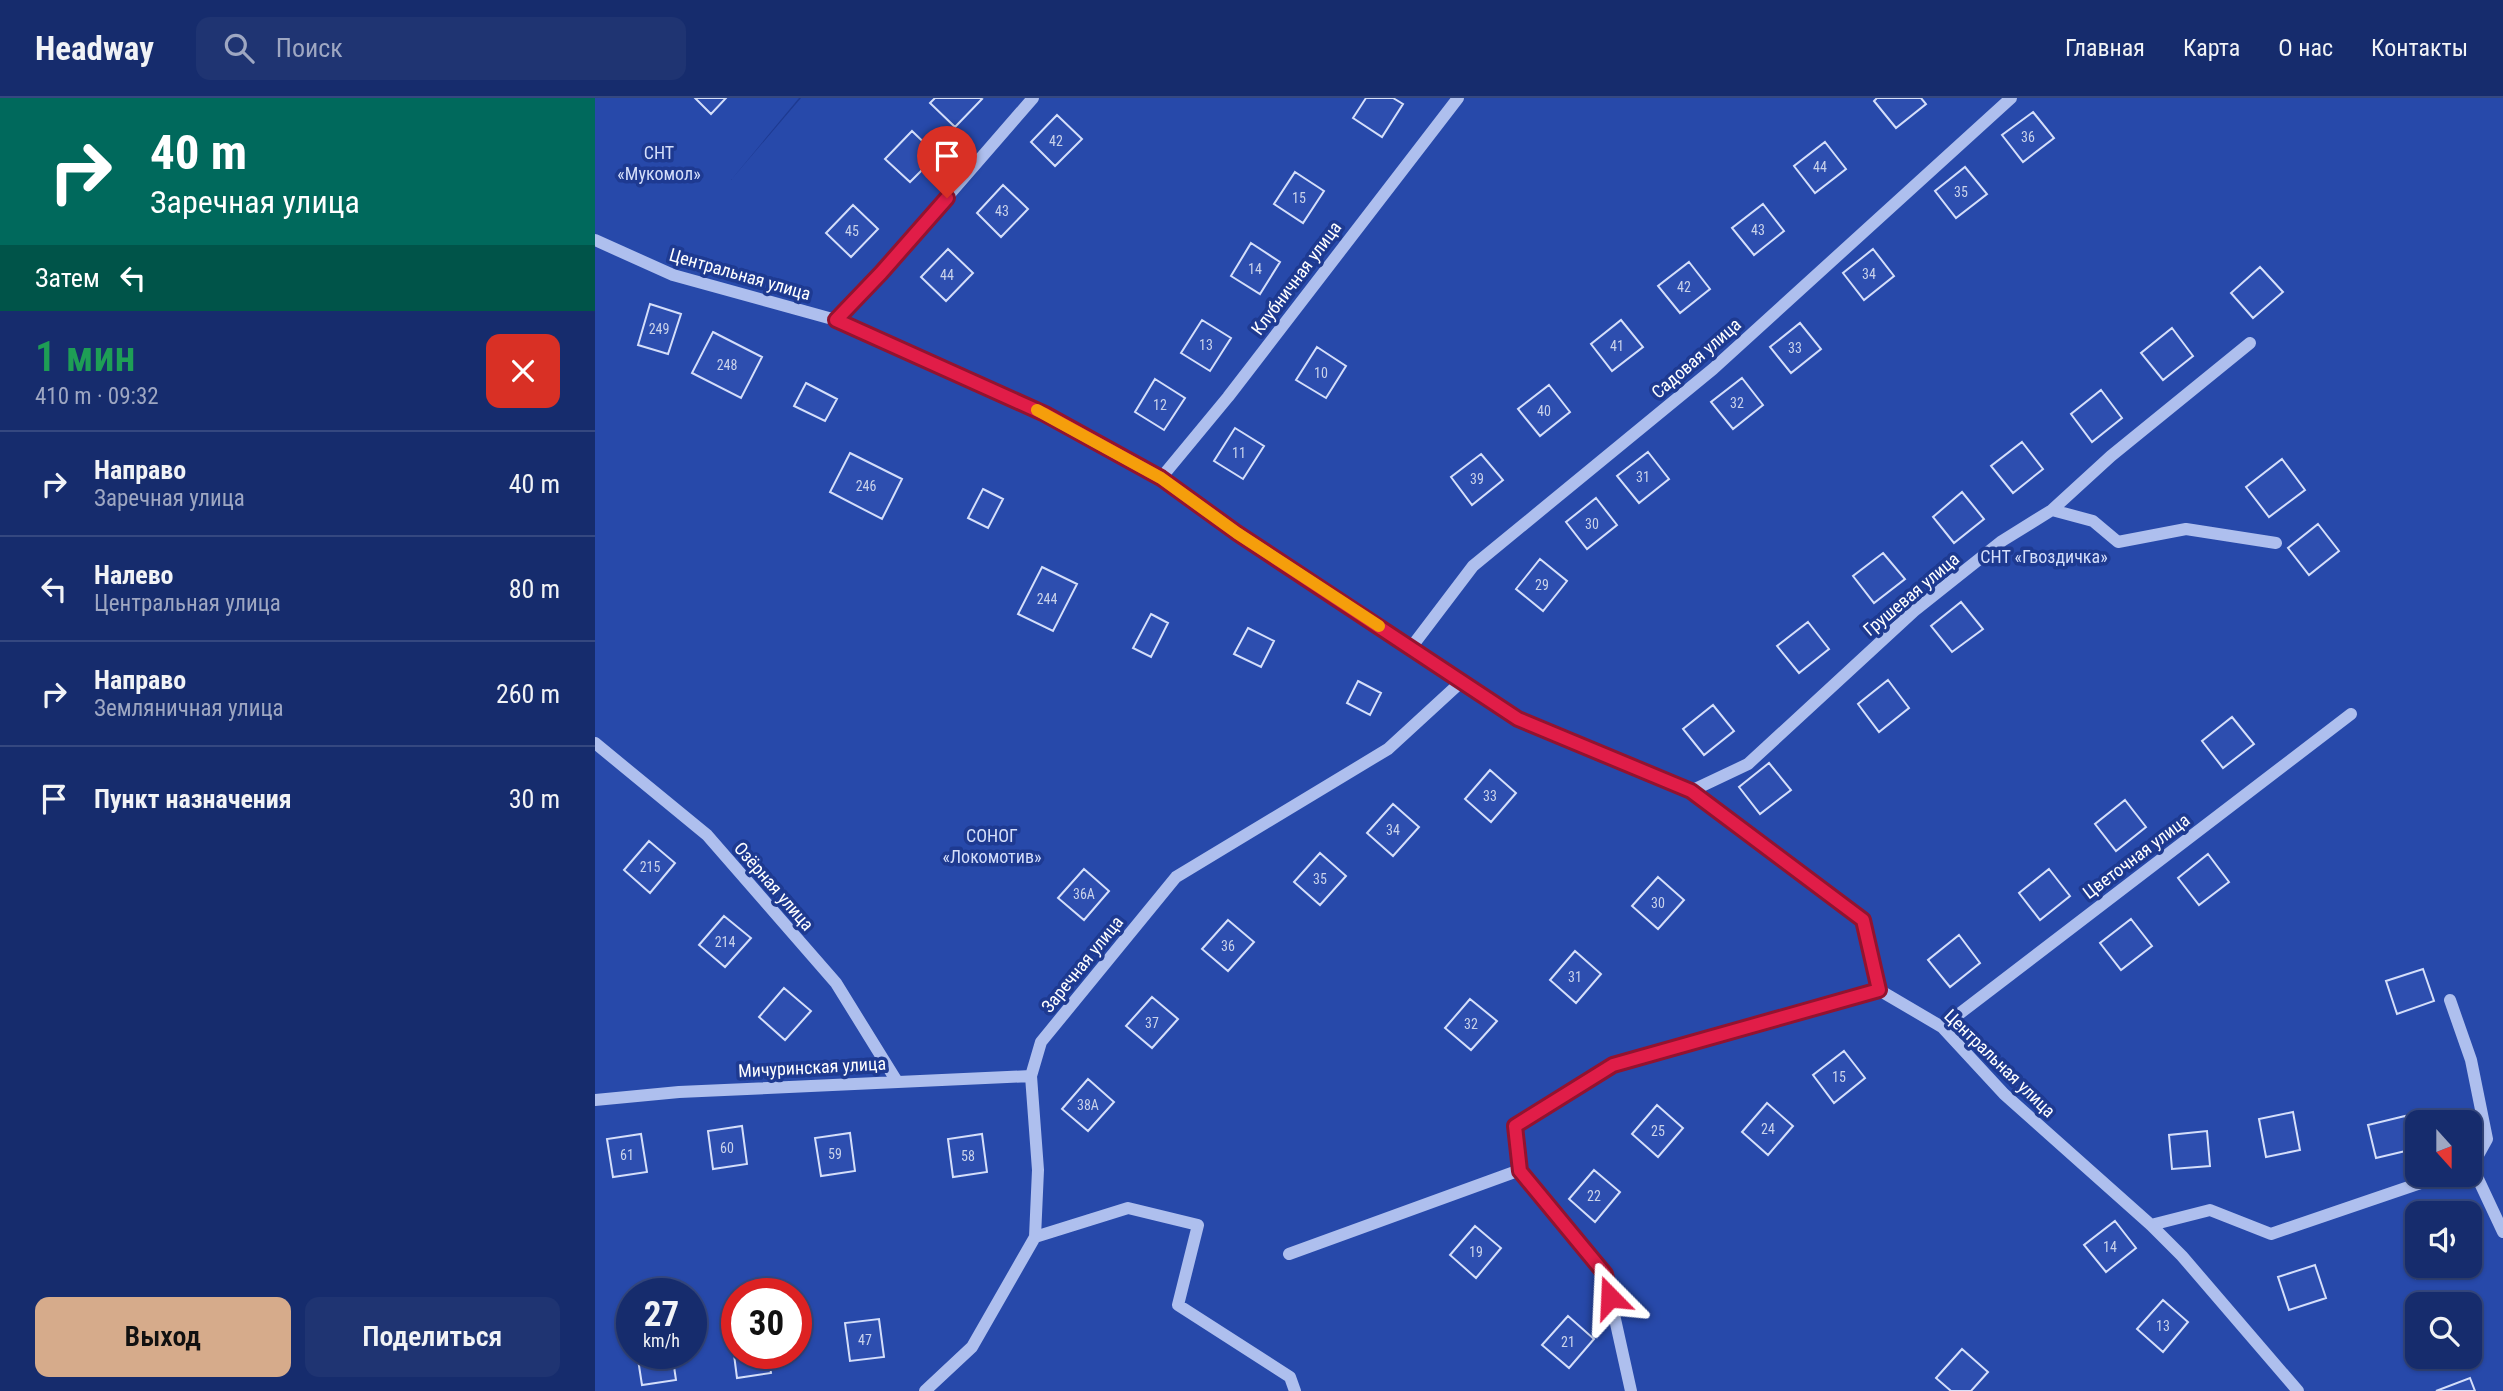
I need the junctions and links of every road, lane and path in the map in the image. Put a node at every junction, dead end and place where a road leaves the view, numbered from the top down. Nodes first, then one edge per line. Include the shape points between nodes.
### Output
1 (1033, 98) edge
2 (1458, 98) edge
3 (2011, 98) edge
4 (595, 240) edge
5 (836, 320) junction
6 (2250, 342) dead end
7 (1161, 478) junction
8 (2052, 510) junction
9 (2276, 543) dead end
10 (1409, 649) junction
11 (1461, 682) junction
12 (2351, 714) dead end
13 (595, 743) edge
14 (1691, 791) junction
15 (1879, 990) junction
16 (2451, 1000) dead end
17 (1942, 1027) junction
18 (1031, 1076) junction
19 (895, 1080) junction
20 (595, 1100) edge
21 (2481, 1110) edge
22 (2482, 1114) edge
23 (2482, 1147) edge
24 (1520, 1171) junction
25 (2409, 1187) edge
26 (2481, 1187) edge
27 (2151, 1225) junction
28 (2503, 1232) edge
29 (1035, 1237) junction
30 (1289, 1254) dead end
31 (925, 1391) edge
32 (1295, 1391) edge
33 (1631, 1391) edge
34 (2298, 1391) edge

1 - 5 street
2 - 7 street, Клубничная улица
3 - 10 street, Садовая улица via 1713,369 1473,566
4 - 5 street, Центральная улица via 673,275
5 - 7 street, Центральная улица via 1045,414
6 - 8 street, Грушевая улица
7 - 10 street, Центральная улица
8 - 9 street via 2093,521 2118,542 2186,529
8 - 14 street, Грушевая улица via 2002,541 1915,611 1748,764
10 - 11 street, Центральная улица
11 - 14 street, Центральная улица via 1518,719
11 - 18 street, Заречная улица via 1388,749 1176,877 1041,1042
12 - 17 street, Цветочная улица
13 - 19 street, Озёрная улица via 707,835 836,983
14 - 15 street, Центральная улица via 1863,920
15 - 17 street, Центральная улица
15 - 24 street via 1613,1065 1515,1126
16 - 21 street
17 - 27 street, Центральная улица via 2004,1094
18 - 19 street, Мичуринская улица
18 - 29 street, Заречная улица via 1038,1170
19 - 20 street, Мичуринская улица
22 - 23 street via 2487,1139
24 - 30 street
24 - 33 street via 1605,1274
25 - 27 street via 2271,1234 2210,1210
26 - 28 street
27 - 34 street, Центральная улица
29 - 31 street, Заречная улица via 972,1347
29 - 32 street via 1128,1208 1198,1225 1178,1305 1290,1377

